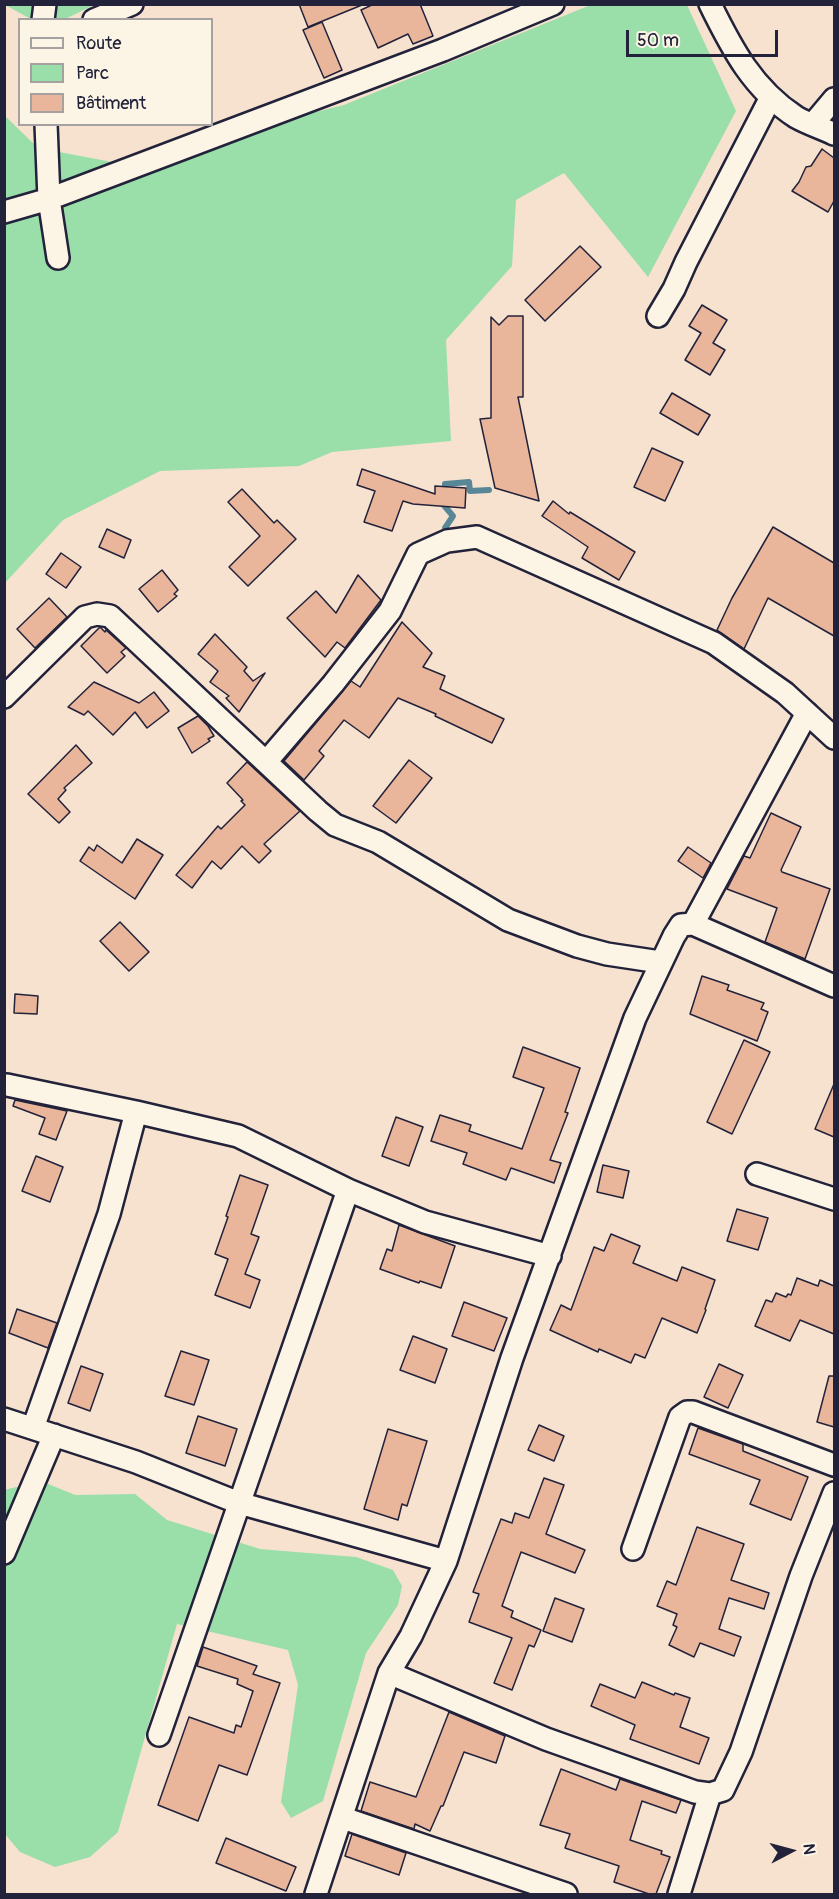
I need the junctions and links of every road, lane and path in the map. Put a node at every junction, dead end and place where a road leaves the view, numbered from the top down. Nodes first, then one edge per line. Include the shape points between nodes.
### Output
1 (132, 4) edge
2 (553, 4) edge
3 (710, 4) edge
4 (99, 18) edge
5 (771, 97) junction
6 (834, 99) edge
7 (813, 124) junction
8 (46, 126) edge
9 (834, 134) edge
10 (49, 199) junction
11 (4, 212) edge
12 (58, 258) dead end
13 (658, 316) dead end
14 (4, 697) edge
15 (807, 713) junction
16 (834, 738) edge
17 (266, 762) junction
18 (693, 924) junction
19 (660, 962) junction
20 (834, 986) edge
21 (7, 1085) dead end
22 (136, 1112) junction
23 (757, 1174) dead end
24 (348, 1190) junction
25 (834, 1199) edge
26 (550, 1256) junction
27 (4, 1419) edge
28 (33, 1428) junction
29 (54, 1435) junction
30 (834, 1465) edge
31 (834, 1493) edge
32 (239, 1503) junction
33 (633, 1550) dead end
34 (4, 1554) edge
35 (446, 1561) junction
36 (389, 1673) junction
37 (159, 1735) dead end
38 (711, 1794) junction
39 (343, 1818) junction
40 (316, 1894) edge
41 (566, 1894) edge
42 (678, 1894) edge

1 - 4 street
2 - 10 street via 443,50
3 - 5 street via 733,51
5 - 7 street
5 - 13 street
6 - 7 street
7 - 9 street
8 - 10 street
10 - 11 street
10 - 12 street
14 - 17 street via 85,617 110,616
15 - 16 street
15 - 17 street via 714,643 477,537 447,541 418,554 390,611
15 - 18 street
17 - 19 street via 335,825 378,842 508,920 577,946
18 - 19 street via 681,925
18 - 20 street
19 - 26 street via 635,1018
21 - 22 street
22 - 24 street via 238,1136
22 - 28 street via 109,1214
23 - 25 street
24 - 26 street via 425,1222
24 - 32 street
26 - 35 street via 512,1358
27 - 28 street
28 - 29 street
29 - 32 street
29 - 34 street
30 - 33 street via 687,1412 680,1417
31 - 38 street via 801,1576 741,1752 723,1790
32 - 35 street
32 - 37 street
35 - 36 street
36 - 38 street via 546,1739 695,1792
36 - 39 street
38 - 42 street
39 - 40 street
39 - 41 street

